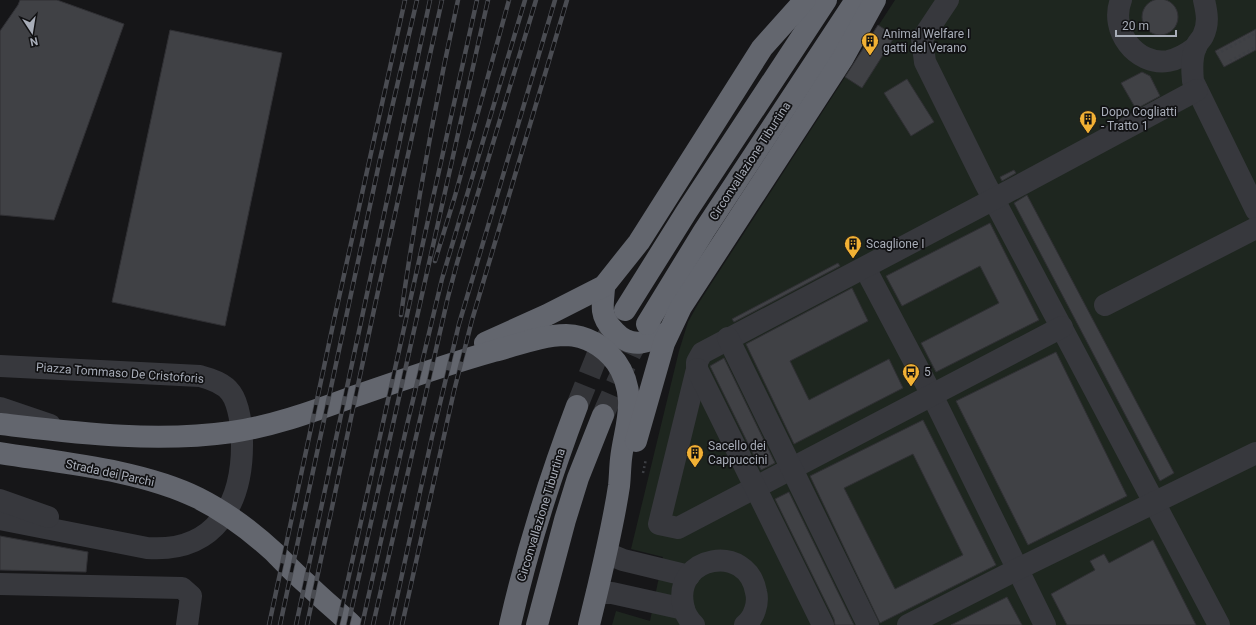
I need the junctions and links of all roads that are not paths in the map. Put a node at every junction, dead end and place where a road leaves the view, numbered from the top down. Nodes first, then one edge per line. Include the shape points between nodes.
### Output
1 (794, 0) edge
2 (805, 0) edge
3 (826, 0) edge
4 (856, 0) edge
5 (876, 0) edge
6 (948, 0) edge
7 (1121, 0) edge
8 (1204, 0) edge
9 (1196, 47) junction
10 (762, 48) junction
11 (1167, 61) junction
12 (1195, 86) junction
13 (994, 199) junction
14 (1256, 210) edge
15 (1256, 228) edge
16 (865, 268) junction
17 (598, 289) junction
18 (1105, 305) dead end
19 (625, 310) dead end
20 (647, 324) tunnel mouth
21 (1062, 327) junction
22 (668, 332) junction
23 (728, 338) junction
24 (0, 366) edge
25 (440, 367) junction
26 (697, 369) junction
27 (932, 395) junction
28 (577, 406) tunnel mouth
29 (0, 408) edge
30 (603, 415) tunnel mouth
31 (0, 424) edge
32 (74, 433) junction
33 (0, 453) edge
34 (1256, 453) edge
35 (791, 468) junction
36 (619, 484) junction
37 (755, 487) junction
38 (0, 500) edge
39 (1155, 503) junction
40 (0, 519) edge
41 (114, 541) junction
42 (606, 553) junction
43 (1018, 569) junction
44 (689, 576) junction
45 (0, 584) edge
46 (307, 585) junction
47 (597, 594) junction
48 (689, 617) edge
49 (186, 625) edge
50 (334, 625) edge
51 (352, 625) edge
52 (510, 625) edge
53 (537, 625) edge
54 (589, 625) edge
55 (745, 625) edge
56 (823, 625) edge
57 (868, 625) edge
58 (908, 625) edge
59 (1046, 625) edge
60 (1219, 625) edge

1 - 10 highway
2 - 10 highway
3 - 19 highway, Circonvallazione Tiburtina
4 - 20 highway, Circonvallazione Tiburtina via 704,231
5 - 22 highway via 843,58 685,300
6 - 13 street via 922,39 925,62
7 - 11 street via 1119,24 1128,44 1145,58
8 - 9 street via 1207,24 1203,37
9 - 11 street via 1183,57
9 - 12 street via 1192,65
10 - 17 highway via 638,242
11 - 12 street via 1183,70
12 - 13 street
12 - 14 street
13 - 16 street
13 - 21 street
15 - 18 street
16 - 23 street
16 - 27 street
17 - 22 highway via 609,326 627,341 637,343 654,340
17 - 25 highway via 477,346
21 - 27 street
21 - 39 street
22 - 36 highway via 636,443
23 - 26 street via 702,352
23 - 35 street
24 - 41 street, Piazza Tommaso De Cristoforis via 200,376 220,384 232,394 242,433 242,463 232,499 219,522 205,536 184,544 158,549
25 - 32 highway via 297,417 255,428 156,438
25 - 36 highway via 544,338 577,336 597,343 617,363 628,388 629,414
26 - 37 street
26 - 37 street via 659,524 678,528
27 - 35 street
27 - 43 street
28 - 52 highway, Circonvallazione Tiburtina via 542,505
29 - 32 street
30 - 53 highway, Circonvallazione Tiburtina via 564,520
31 - 32 highway
33 - 46 highway, Strada dei Parchi via 137,476 196,497 244,526 276,553
34 - 39 street
35 - 37 street
35 - 57 street
36 - 42 highway
37 - 56 street
38 - 41 street
39 - 43 street
39 - 60 street
40 - 41 street, Piazza Tommaso De Cristoforis
42 - 44 street via 623,560
42 - 47 highway
43 - 58 street
43 - 59 street
44 - 48 street via 683,586 682,598
44 - 55 street via 697,567 708,562 730,561 741,566 755,584 758,598 755,611
45 - 49 street via 182,588 191,596
46 - 50 highway
46 - 51 highway
47 - 48 street via 612,593
47 - 54 highway

